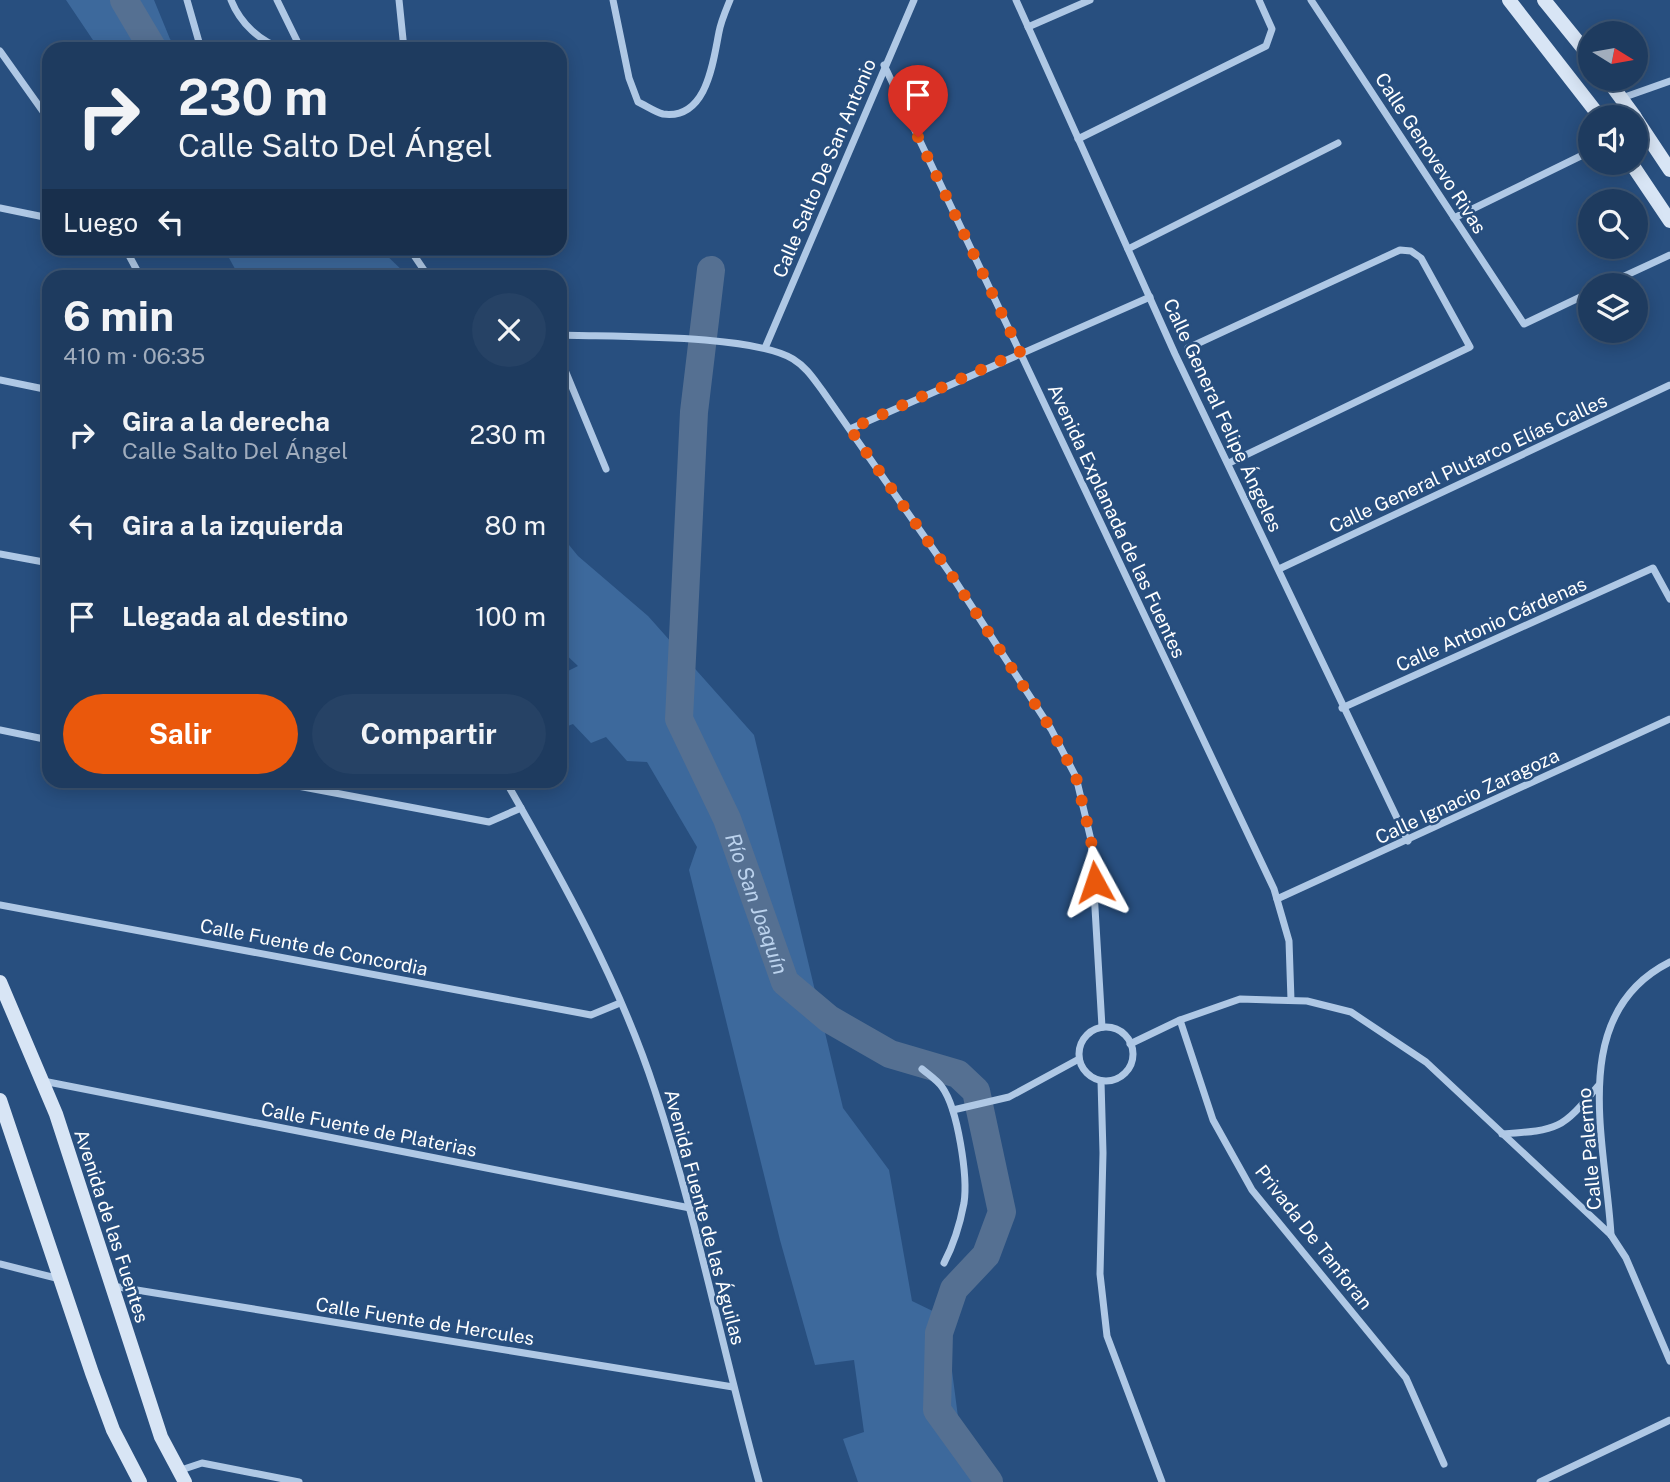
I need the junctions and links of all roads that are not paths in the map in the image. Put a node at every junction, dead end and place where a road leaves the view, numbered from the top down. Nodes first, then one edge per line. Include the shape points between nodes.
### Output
1 (187, 0) edge
2 (231, 0) edge
3 (277, 0) edge
4 (399, 0) edge
5 (613, 0) edge
6 (730, 0) edge
7 (914, 0) edge
8 (1016, 0) edge
9 (1090, 0) edge
10 (1259, 0) edge
11 (1311, 0) edge
12 (1508, 0) edge
13 (1544, 0) edge
14 (1028, 27) junction
15 (199, 42) edge
16 (270, 42) edge
17 (297, 42) edge
18 (403, 42) edge
19 (1578, 42) edge
20 (0, 51) edge
21 (884, 65) junction
22 (1670, 81) edge
23 (1617, 91) edge
24 (1622, 97) junction
25 (1591, 105) edge
26 (1627, 105) edge
27 (42, 110) edge
28 (1648, 136) edge
29 (1078, 139) junction
30 (1338, 144) dead end
31 (1578, 157) edge
32 (1670, 170) edge
33 (1639, 175) edge
34 (0, 208) edge
35 (42, 217) edge
36 (1454, 218) junction
37 (1670, 221) edge
38 (1128, 249) junction
39 (1670, 254) edge
40 (1630, 273) edge
41 (1150, 297) junction
42 (1578, 298) edge
43 (567, 335) edge
44 (765, 348) junction
45 (1188, 348) dead end
46 (1020, 352) junction
47 (567, 375) edge
48 (0, 380) edge
49 (1670, 386) edge
50 (42, 389) edge
51 (850, 429) junction
52 (1229, 463) junction
53 (606, 469) dead end
54 (0, 554) edge
55 (42, 562) edge
56 (1279, 569) junction
57 (1670, 599) edge
58 (1342, 708) junction
59 (1670, 719) edge
60 (0, 730) edge
61 (42, 739) edge
62 (309, 788) edge
63 (510, 788) edge
64 (521, 808) junction
65 (1408, 841) junction
66 (1277, 900) junction
67 (0, 905) edge
68 (1670, 962) edge
69 (0, 982) edge
70 (1291, 1000) junction
71 (620, 1003) junction
72 (1180, 1020) junction
73 (1102, 1027) junction
74 (1130, 1044) junction
75 (1079, 1059) junction
76 (922, 1069) dead end
77 (43, 1081) junction
78 (1101, 1081) junction
79 (1598, 1085) junction
80 (0, 1100) edge
81 (953, 1110) junction
82 (1502, 1134) junction
83 (690, 1208) junction
84 (1611, 1235) junction
85 (0, 1264) edge
86 (944, 1264) dead end
87 (62, 1280) junction
88 (111, 1286) junction
89 (1670, 1361) edge
90 (733, 1387) junction
91 (1670, 1420) edge
92 (1444, 1464) dead end
93 (181, 1476) edge
94 (140, 1482) edge
95 (299, 1482) edge
96 (759, 1482) edge
97 (1162, 1482) edge
98 (1540, 1482) edge

1 - 15 street
2 - 16 street via 237,15
3 - 17 street
4 - 18 street
5 - 6 street via 638,102 663,114 686,111 699,99
7 - 21 street, Calle Salto De San Antonio
8 - 14 street, Calle General Felipe Ángeles
9 - 14 street
10 - 29 street via 1272,29 1266,46
11 - 36 street, Calle Genovevo Rivas
12 - 25 main road
13 - 19 main road
14 - 29 street, Calle General Felipe Ángeles
20 - 27 street
21 - 44 street, Calle Salto De San Antonio
21 - 46 street, Avenida Explanada de las Fuentes
22 - 24 street
23 - 24 main road
24 - 26 main road
28 - 32 main road
29 - 38 street, Calle General Felipe Ángeles
30 - 38 street
31 - 36 street
33 - 37 main road
34 - 35 street
36 - 42 street, Calle Genovevo Rivas via 1524,324
38 - 41 street, Calle General Felipe Ángeles
39 - 40 street
41 - 46 street
41 - 52 street, Calle General Felipe Ángeles
43 - 44 street
44 - 51 street via 806,369
45 - 52 street via 1400,250 1421,258 1470,347
46 - 51 street
46 - 66 street, Avenida Explanada de las Fuentes
47 - 53 street
48 - 50 street
49 - 56 street, Calle General Plutarco Elías Calles
51 - 73 street via 954,579 1051,729 1076,777 1091,839
52 - 56 street, Calle General Felipe Ángeles
54 - 55 street
56 - 58 street, Calle General Felipe Ángeles
57 - 58 street, Calle Antonio Cárdenas via 1653,568
58 - 65 street, Calle General Felipe Ángeles
59 - 65 street, Calle Ignacio Zaragoza
60 - 61 street
62 - 64 street via 489,822
63 - 64 street, Avenida Fuente de las Águilas
64 - 71 street, Avenida Fuente de las Águilas via 568,892
65 - 66 street, Calle Ignacio Zaragoza
66 - 70 street, Avenida Explanada de las Fuentes via 1289,941
67 - 71 street, Calle Fuente de Concordia via 591,1015
68 - 79 street, Calle Palermo via 1650,972 1612,1019
69 - 77 main road, Avenida de las Fuentes
70 - 72 street via 1240,999
70 - 82 street via 1351,1012 1391,1037 1455,1088
71 - 83 street, Avenida Fuente de las Águilas via 655,1090
72 - 74 street
72 - 92 street, Privada De Tanforan via 1213,1120 1252,1190 1406,1378
73 - 74 street via 1119,1031
73 - 75 street via 1087,1035
74 - 78 street via 1130,1066 1122,1075
75 - 78 street via 1091,1077
75 - 81 street via 1009,1097
76 - 81 street via 942,1087
77 - 83 street, Calle Fuente de Platerias
77 - 88 main road, Avenida de las Fuentes
78 - 97 street via 1100,1274 1107,1336
79 - 82 street via 1569,1120 1550,1129
79 - 84 street, Calle Palermo
80 - 87 main road
81 - 86 street via 965,1200
82 - 84 street
83 - 90 street, Avenida Fuente de las Águilas
84 - 89 street via 1626,1258
85 - 87 street
87 - 94 main road via 113,1430
88 - 90 street, Calle Fuente de Hercules
88 - 93 main road, Avenida de las Fuentes via 162,1437
90 - 96 street, Avenida Fuente de las Águilas
91 - 98 street
93 - 95 street via 202,1463

